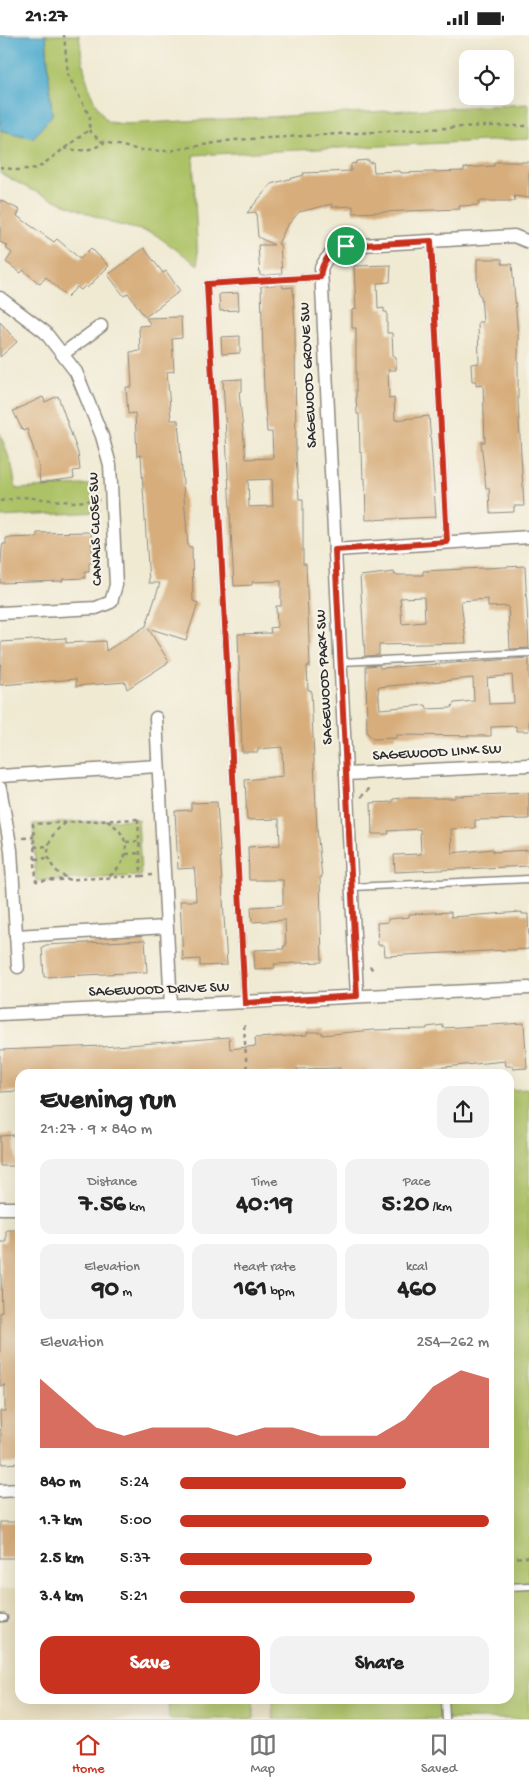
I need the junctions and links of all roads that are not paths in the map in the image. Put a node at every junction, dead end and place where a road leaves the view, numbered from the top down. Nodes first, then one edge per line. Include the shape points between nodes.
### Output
1 (431, 241) junction
2 (529, 242) edge
3 (320, 277) junction
4 (0, 298) edge
5 (101, 326) dead end
6 (64, 353) junction
7 (529, 537) edge
8 (447, 542) junction
9 (335, 550) junction
10 (0, 613) edge
11 (529, 653) edge
12 (340, 662) junction
13 (156, 718) dead end
14 (529, 765) edge
15 (158, 766) junction
16 (346, 774) junction
17 (0, 775) edge
18 (0, 788) edge
19 (6, 850) edge
20 (529, 879) edge
21 (352, 887) junction
22 (166, 927) junction
23 (16, 935) junction
24 (18, 967) dead end
25 (529, 988) edge
26 (357, 996) junction
27 (245, 1003) junction
28 (171, 1006) junction
29 (0, 1013) edge
30 (0, 1208) edge
31 (15, 1208) edge
32 (15, 1490) edge
33 (0, 1491) edge
34 (529, 1586) edge
35 (514, 1587) edge
36 (445, 1704) edge
37 (446, 1719) edge

1 - 2 street, SAGEWOOD GROVE SW via 514,236
1 - 3 street, SAGEWOOD GROVE SW via 346,246 334,250 327,257
1 - 8 lane
3 - 9 street, SAGEWOOD GROVE SW
3 - 27 lane via 207,284
4 - 6 street, CANALS CLOSE SW via 45,332
5 - 6 street
6 - 10 street, CANALS CLOSE SW via 76,372 110,465 116,585 111,602 96,608
7 - 8 street
8 - 9 street
9 - 12 street, SAGEWOOD PARK SW
11 - 12 lane
12 - 16 street, SAGEWOOD PARK SW
13 - 15 street
14 - 16 street, SAGEWOOD LINK SW
15 - 17 street
15 - 22 street
16 - 21 street, SAGEWOOD PARK SW
18 - 19 street
19 - 23 street
20 - 21 lane
21 - 26 street, SAGEWOOD PARK SW
22 - 23 street
22 - 28 street
23 - 24 street
25 - 26 street, SAGEWOOD DRIVE SW
26 - 27 street, SAGEWOOD DRIVE SW
27 - 28 street, SAGEWOOD DRIVE SW
28 - 29 street, SAGEWOOD DRIVE SW
30 - 31 street
32 - 33 street
34 - 35 lane
36 - 37 lane

